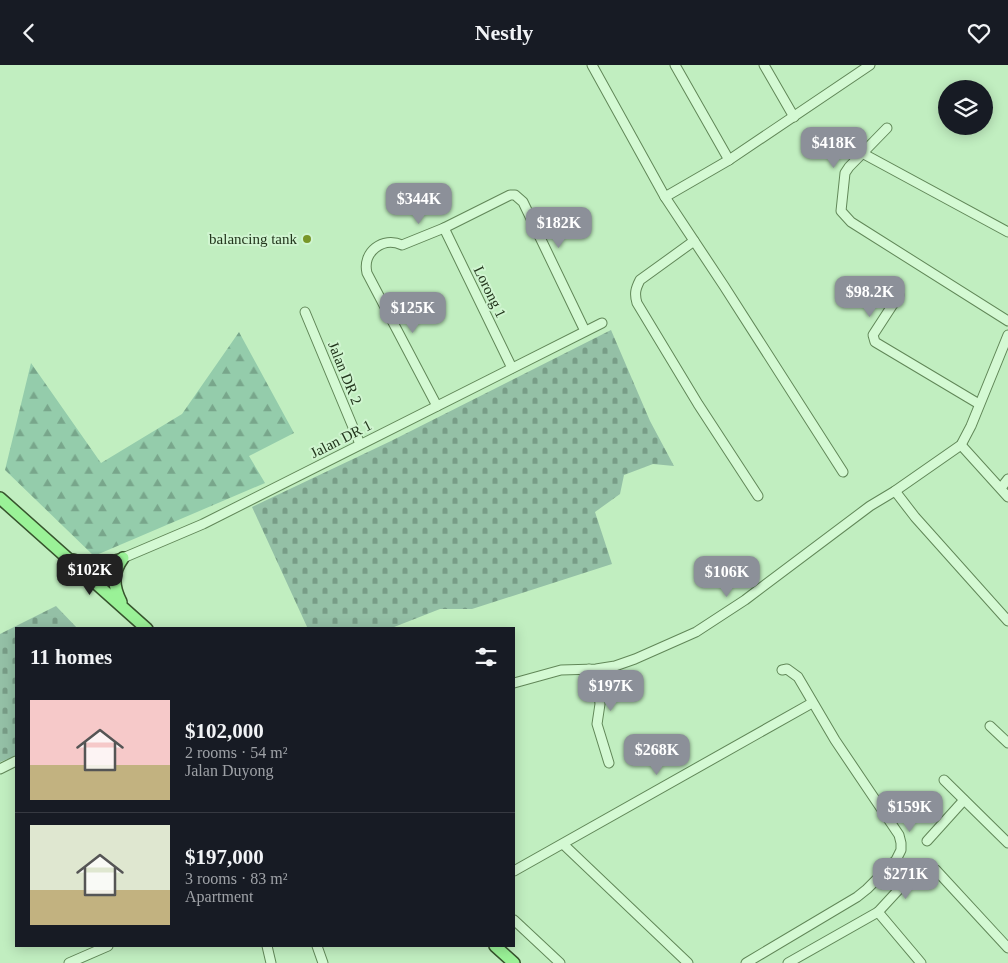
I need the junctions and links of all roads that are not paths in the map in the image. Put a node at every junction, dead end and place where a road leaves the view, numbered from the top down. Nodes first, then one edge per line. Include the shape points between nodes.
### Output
1 (592, 65) edge
2 (675, 65) edge
3 (764, 65) edge
4 (870, 65) edge
5 (794, 117) junction
6 (887, 128) dead end
7 (862, 153) junction
8 (730, 160) junction
9 (665, 197) junction
10 (444, 228) junction
11 (1008, 232) edge
12 (694, 241) junction
13 (899, 295) dead end
14 (305, 312) dead end
15 (1008, 321) edge
16 (602, 323) dead end
17 (585, 331) junction
18 (1008, 335) edge
19 (512, 368) junction
20 (979, 404) junction
21 (437, 406) junction
22 (360, 445) junction
23 (961, 445) junction
24 (843, 472) dead end
25 (1008, 479) edge
26 (1001, 488) junction
27 (896, 491) junction
28 (758, 496) dead end
29 (1008, 497) edge
30 (0, 498) edge
31 (66, 557) junction
32 (121, 559) junction
33 (94, 583) junction
34 (131, 614) junction
35 (1008, 621) edge
36 (145, 627) edge
37 (589, 669) junction
38 (782, 670) dead end
39 (515, 683) edge
40 (812, 703) junction
41 (990, 726) dead end
42 (1008, 743) edge
43 (15, 762) edge
44 (609, 763) dead end
45 (0, 769) edge
46 (944, 780) dead end
47 (964, 800) junction
48 (927, 841) dead end
49 (1008, 843) edge
50 (563, 844) junction
51 (515, 870) edge
52 (878, 912) junction
53 (515, 921) edge
54 (106, 947) edge
55 (267, 947) edge
56 (317, 947) edge
57 (496, 947) edge
58 (1008, 948) edge
59 (69, 963) edge
60 (271, 963) edge
61 (323, 963) edge
62 (514, 963) edge
63 (560, 963) edge
64 (688, 963) edge
65 (746, 963) edge
66 (788, 963) edge
67 (921, 963) edge

1 - 9 street
2 - 8 street
3 - 5 street
4 - 5 street
5 - 8 street
6 - 7 street
7 - 11 street
7 - 15 street via 845,173 840,207 844,214
8 - 9 street
9 - 12 street
10 - 17 street via 515,195 523,202
10 - 19 street, Lorong 1
10 - 21 street via 402,245 396,242 382,245 368,255 365,263 367,273
12 - 24 street
12 - 28 street via 640,280 635,295 637,303
13 - 20 street via 872,335 875,342
14 - 22 street, Jalan DR 2
16 - 17 street, Jalan DR 1
17 - 19 street, Jalan DR 1
18 - 20 street
19 - 21 street, Jalan DR 1
20 - 23 street
21 - 22 street, Jalan DR 1
22 - 32 street, Jalan DR 1 via 202,524
23 - 26 street
23 - 27 street
25 - 26 street
26 - 29 street
27 - 35 street via 915,517
27 - 37 street via 870,506 745,600 696,632 616,666
30 - 31 main road
31 - 32 main road via 94,566
31 - 33 main road
32 - 33 street, Jalan DR 1
32 - 34 main road via 114,583 121,603
33 - 34 main road
34 - 36 main road
37 - 39 street via 562,670
37 - 44 street via 599,694 597,724
38 - 40 street via 787,669 798,677
40 - 50 street
40 - 65 street via 899,835 901,850 896,860 857,897
41 - 42 street
43 - 45 street
46 - 47 street
47 - 48 street
47 - 49 street
50 - 51 street
50 - 64 street
52 - 58 street via 918,871 930,868 936,870
52 - 66 street
52 - 67 street
53 - 63 street
54 - 59 street
55 - 60 street
56 - 61 street
57 - 62 main road

